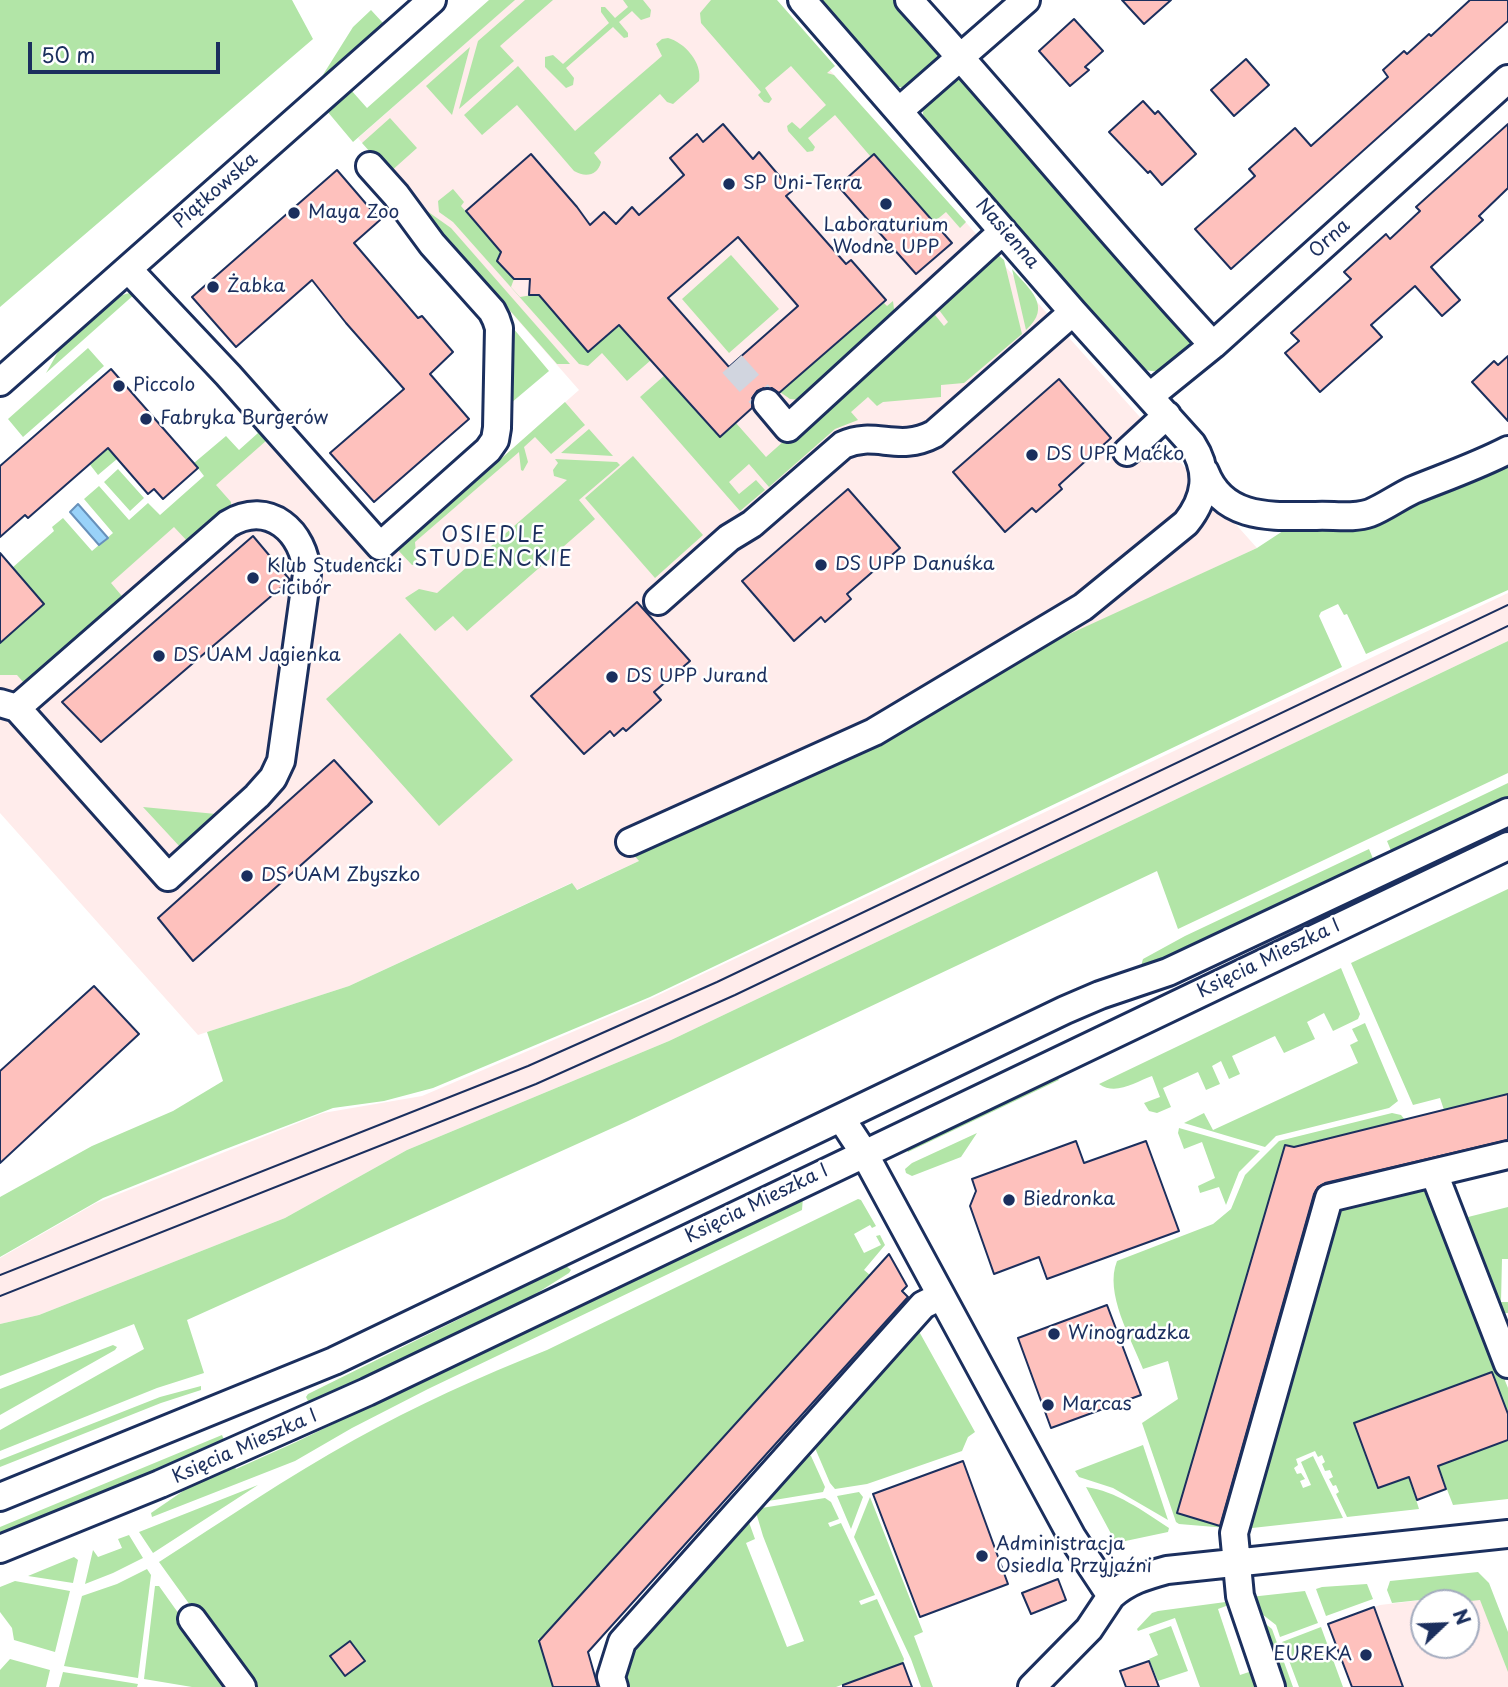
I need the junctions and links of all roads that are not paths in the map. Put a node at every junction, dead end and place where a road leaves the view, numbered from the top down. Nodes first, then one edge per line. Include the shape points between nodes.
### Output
1 (432, 0) edge
2 (803, 0) edge
3 (909, 0) edge
4 (1026, 0) edge
5 (961, 57) junction
6 (1508, 79) edge
7 (900, 110) junction
8 (370, 166) dead end
9 (1003, 231) junction
10 (128, 269) junction
11 (1073, 312) junction
12 (1213, 345) junction
13 (0, 382) edge
14 (767, 403) tunnel mouth
15 (1159, 406) junction
16 (1508, 450) edge
17 (1127, 452) dead end
18 (1205, 480) junction
19 (658, 601) dead end
20 (9, 706) edge
21 (1508, 812) edge
22 (630, 842) dead end
23 (1508, 846) edge
24 (841, 1118) junction
25 (864, 1153) junction
26 (1508, 1154) edge
27 (1434, 1173) junction
28 (941, 1296) junction
29 (1499, 1321) edge
30 (1508, 1364) edge
31 (0, 1497) edge
32 (1508, 1534) edge
33 (0, 1549) edge
34 (1237, 1563) junction
35 (1111, 1596) junction
36 (192, 1619) dead end
37 (242, 1687) edge
38 (614, 1687) edge
39 (1032, 1687) edge
40 (1270, 1687) edge

1 - 10 street, Piątkowska
2 - 7 street, Nasienna
3 - 5 street
4 - 5 street
5 - 7 street
5 - 12 street
6 - 12 street, Orna
7 - 9 street, Nasienna
8 - 10 street via 492,311 499,328 495,440 380,546
9 - 11 street, Nasienna
9 - 14 street via 789,428
10 - 13 street, Piątkowska
11 - 15 street, Nasienna
11 - 19 street via 934,434 914,443 860,439 843,445
12 - 15 street, Orna
15 - 17 street, Orna
15 - 18 street, Nasienna via 1199,454
16 - 18 street, Nasienna via 1370,513 1353,516 1254,514 1234,505
18 - 22 street via 1186,523 1083,607 874,732
20 - 20 street via 241,516 270,517 296,538 306,558 307,575 281,761 257,796 168,877
21 - 24 street, Księcia Mieszka I via 1168,972 1065,1010
23 - 25 street, Księcia Mieszka I
24 - 25 street
24 - 31 street, Księcia Mieszka I via 334,1361
25 - 28 street
25 - 33 street, Księcia Mieszka I via 367,1392
26 - 27 street
27 - 29 street
27 - 34 street via 1329,1198 1234,1532
28 - 35 street via 1072,1538
28 - 38 street via 923,1306 622,1642 611,1677
29 - 30 street
32 - 34 street
34 - 35 street via 1140,1577
34 - 40 street via 1240,1596
35 - 39 street via 1089,1629
36 - 37 street

